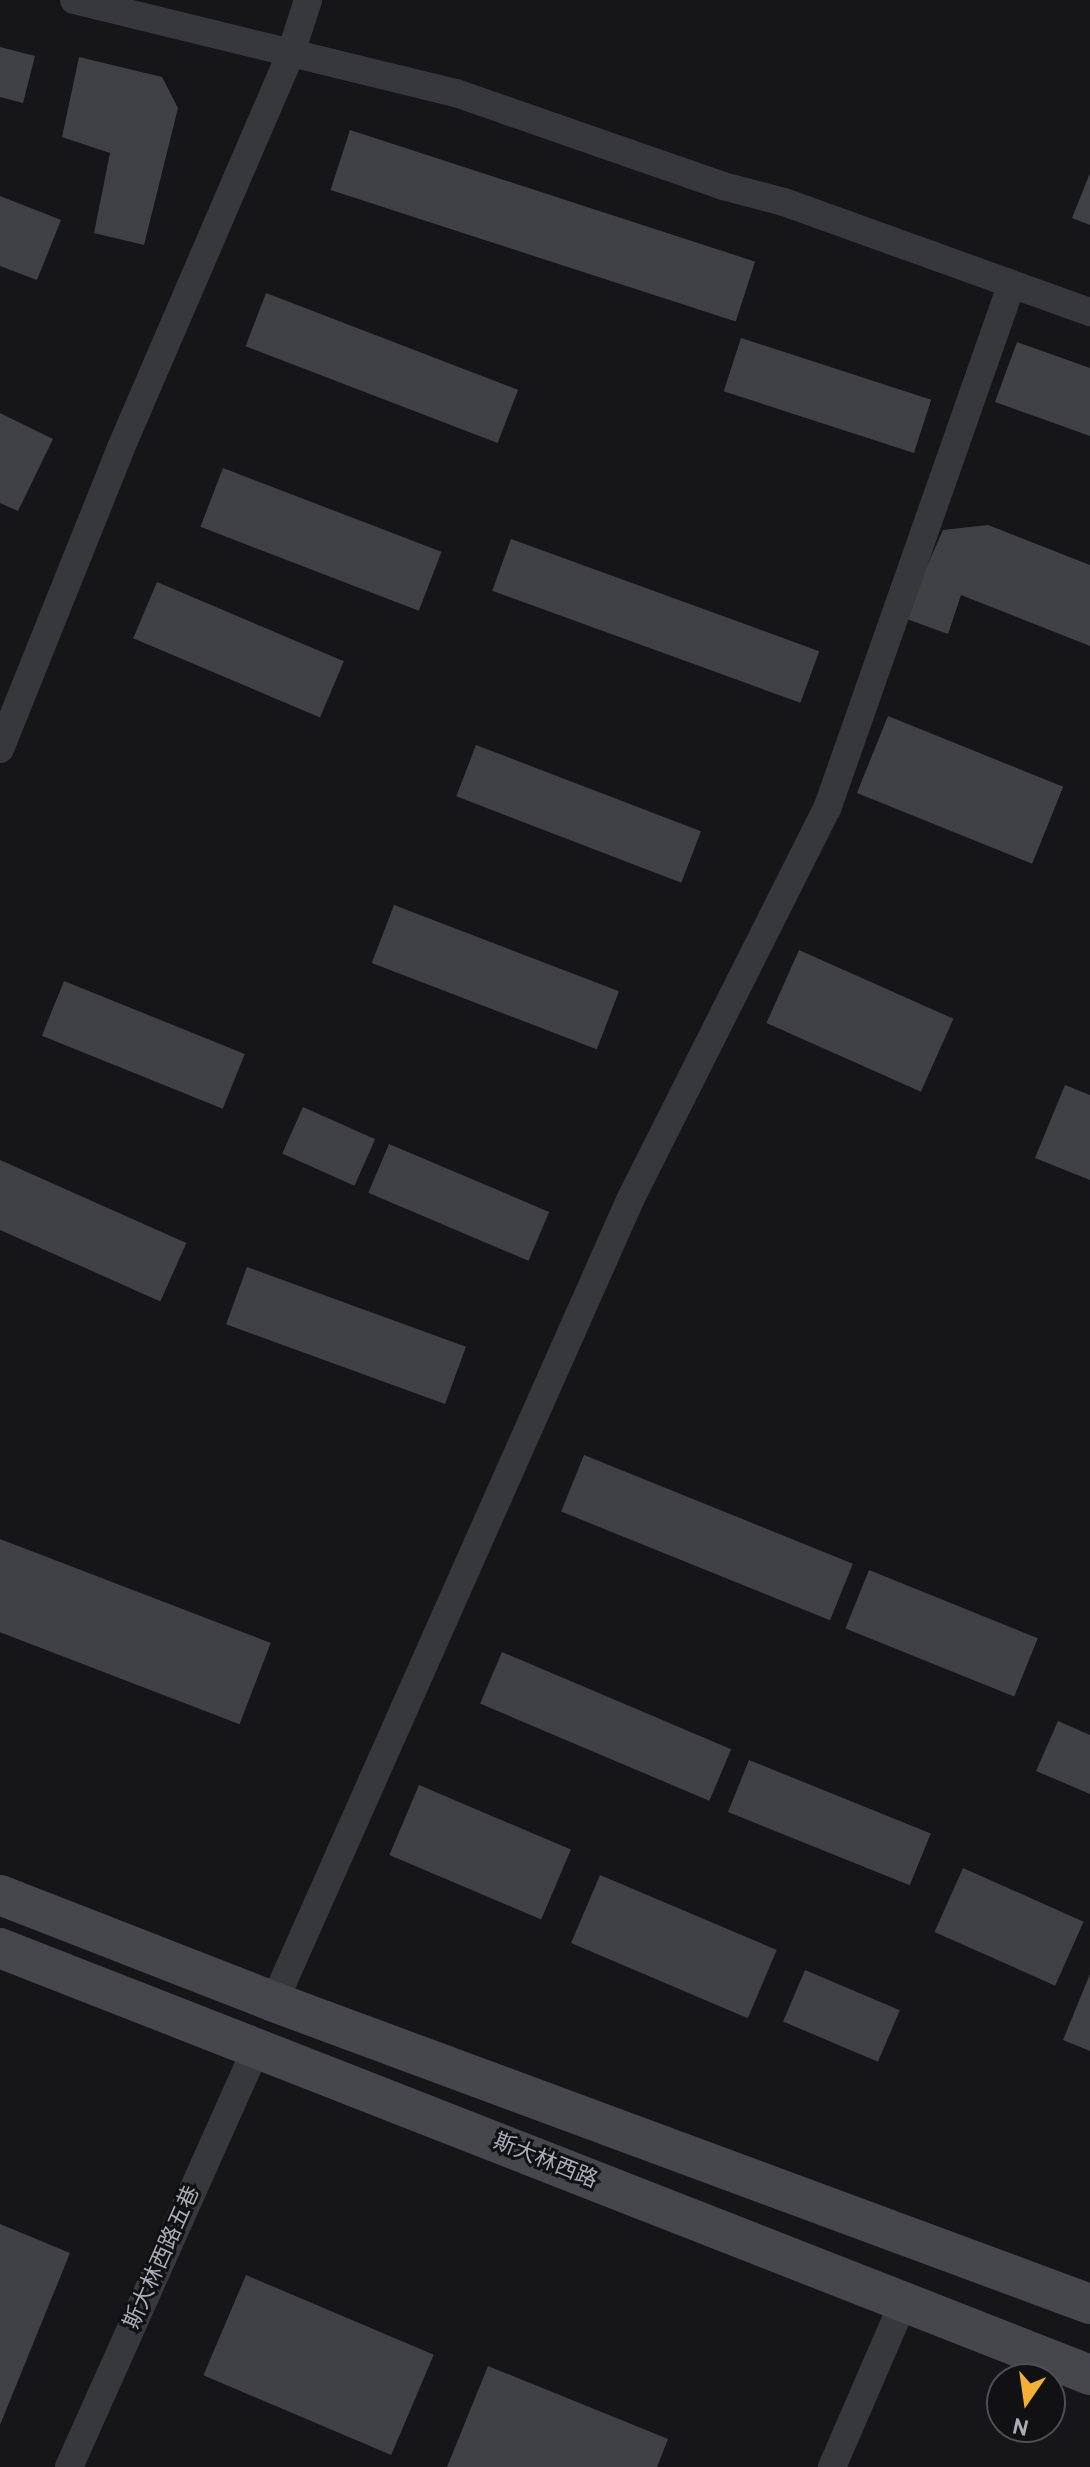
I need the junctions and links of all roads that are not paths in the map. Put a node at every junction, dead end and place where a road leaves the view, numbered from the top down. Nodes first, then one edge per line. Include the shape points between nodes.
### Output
1 (74, 0) edge
2 (308, 0) edge
3 (291, 53) junction
4 (1011, 286) junction
5 (1090, 312) edge
6 (0, 749) edge
7 (0, 1895) edge
8 (0, 1948) edge
9 (274, 2002) junction
10 (256, 2048) junction
11 (903, 2303) junction
12 (1090, 2304) edge
13 (1090, 2375) edge
14 (69, 2467) edge
15 (832, 2467) edge

1 - 3 street
2 - 3 street
3 - 4 street via 456,93 723,186 784,202
3 - 6 street via 120,450
4 - 5 street
4 - 9 street via 827,809 631,1198
7 - 9 main road
8 - 10 main road, 斯大林西路
9 - 12 main road
10 - 11 main road, 斯大林西路
10 - 14 street, 斯大林西路五巷
11 - 13 main road, 斯大林西路
11 - 15 street

